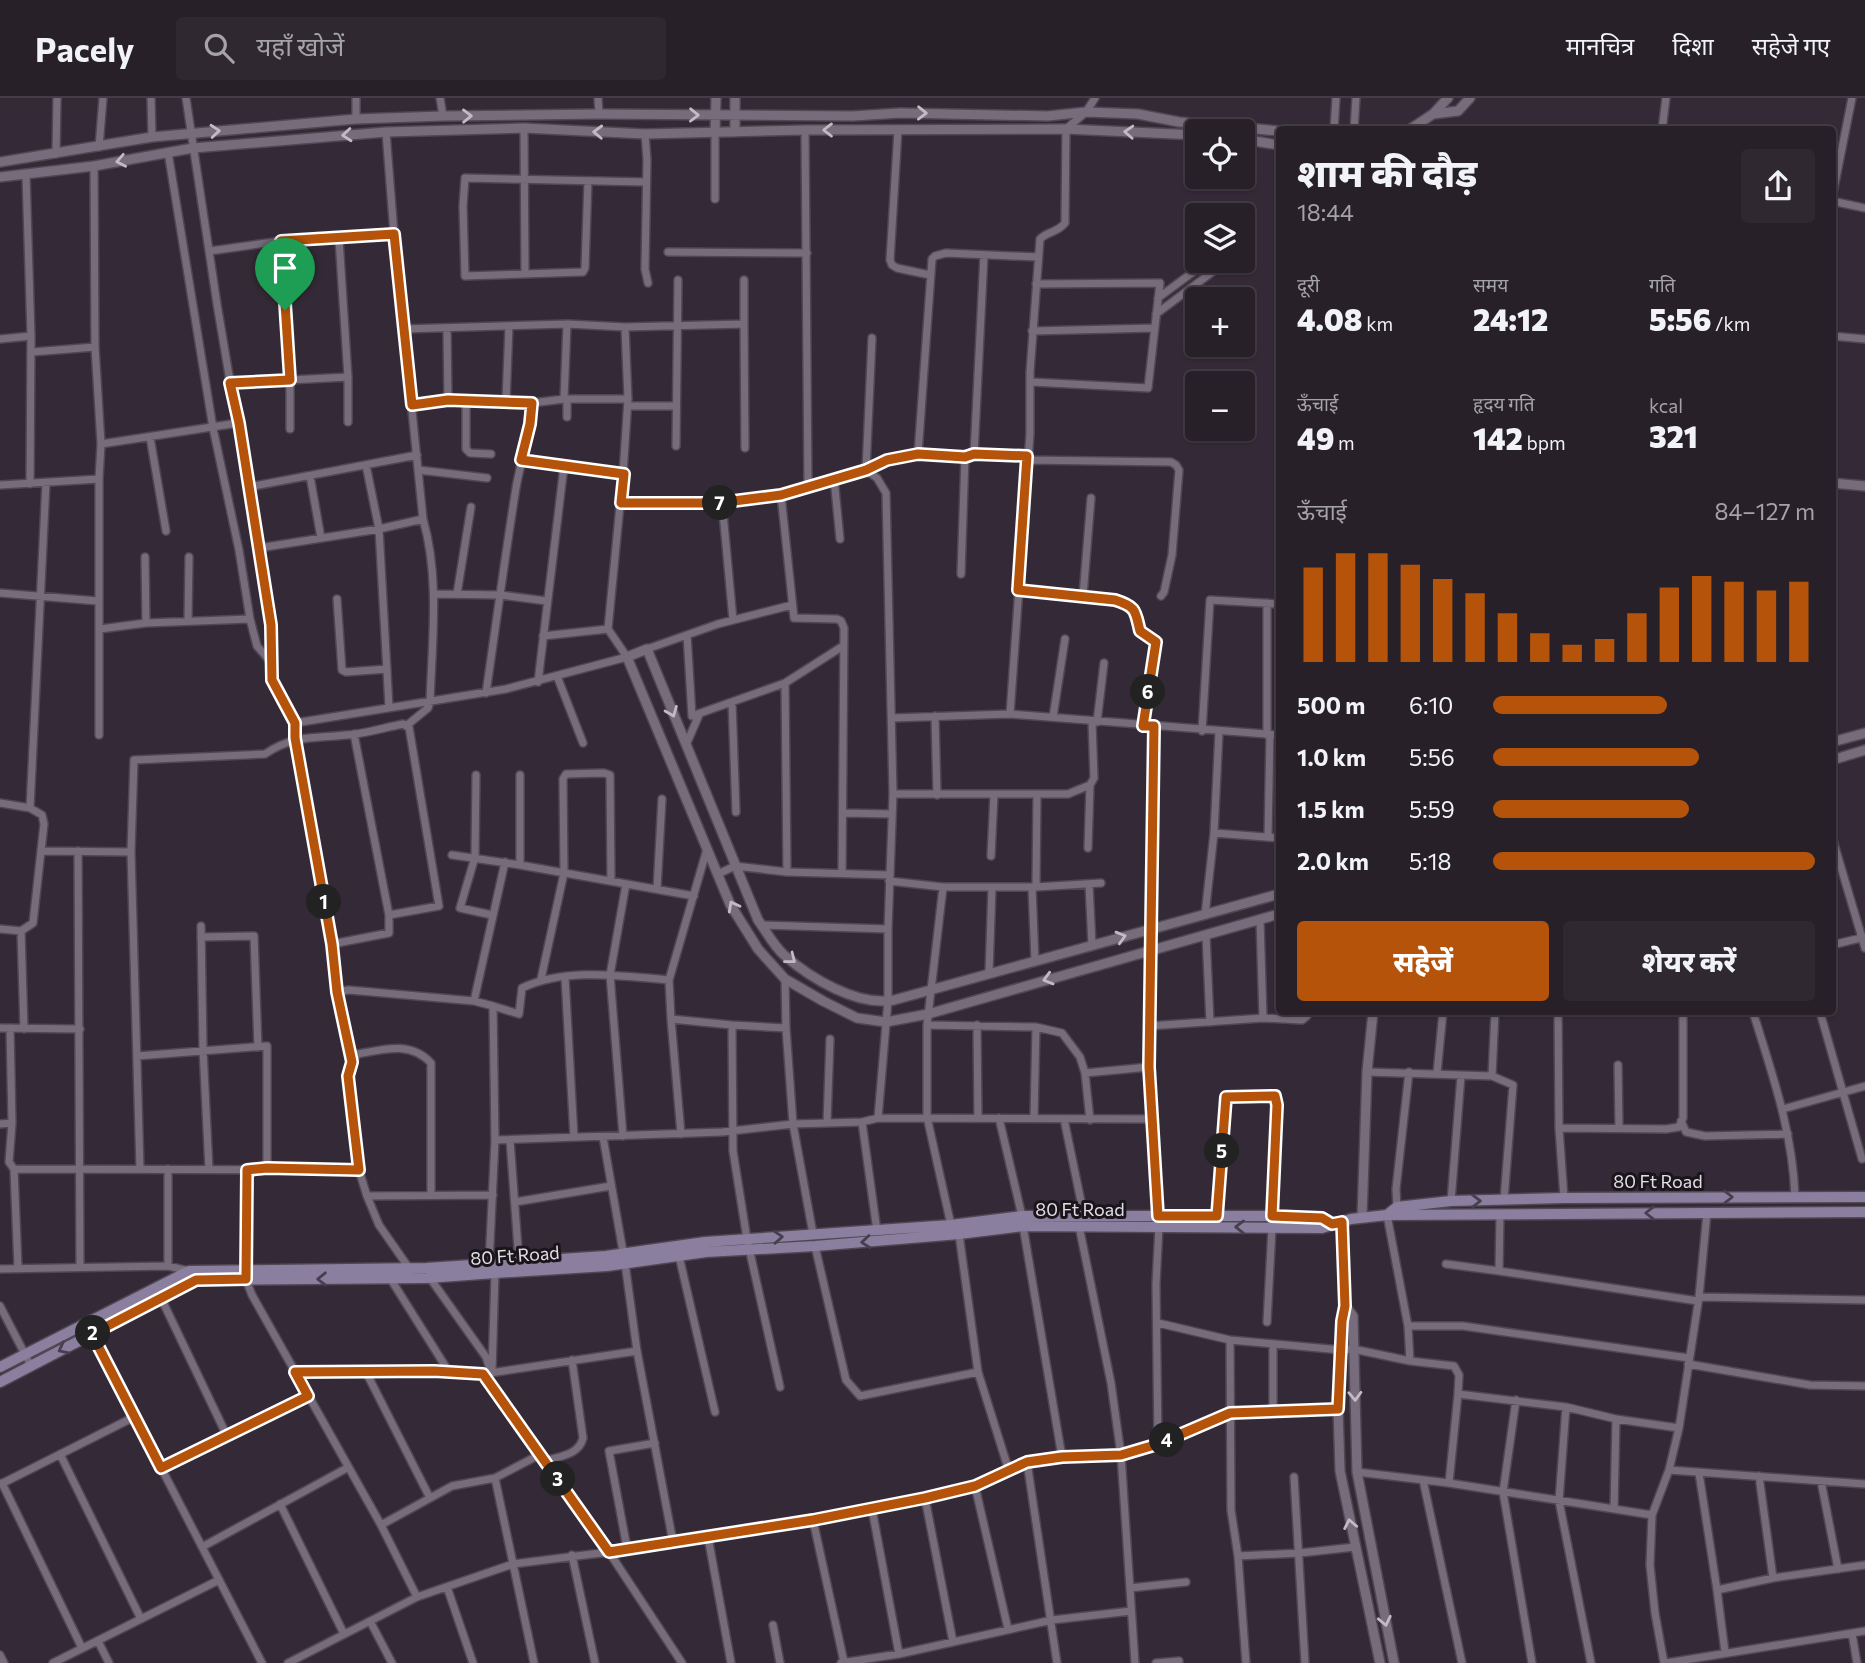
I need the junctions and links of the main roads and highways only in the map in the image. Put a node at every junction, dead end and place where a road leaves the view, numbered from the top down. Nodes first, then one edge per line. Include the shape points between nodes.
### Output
1 (1865, 1197) edge
2 (1865, 1212) edge
3 (1387, 1215) junction
4 (1023, 1221) junction
5 (1159, 1221) junction
6 (1337, 1223) junction
7 (748, 1245) junction
8 (624, 1259) junction
9 (492, 1269) junction
10 (246, 1274) junction
11 (0, 1367) edge
12 (0, 1382) edge

3 -> 1 main road, 80 Ft Road via 1396,1206 1451,1201
2 -> 3 main road, 80 Ft Road
3 - 6 main road, 80 Ft Road
4 - 5 main road, 80 Ft Road
7 -> 4 main road, 80 Ft Road via 813,1234
4 -> 7 main road, 80 Ft Road via 959,1234 815,1246
6 -> 5 main road, 80 Ft Road via 1322,1228 1272,1228
5 - 6 main road, 80 Ft Road via 1272,1216
7 - 8 main road, 80 Ft Road
7 - 8 main road, 80 Ft Road via 705,1242
8 - 9 main road, 80 Ft Road
8 - 9 main road, 80 Ft Road via 519,1262
9 - 10 main road, 80 Ft Road
9 -> 10 main road, 80 Ft Road via 430,1278
10 - 11 main road, 80 Ft Road via 189,1271
10 -> 12 main road, 80 Ft Road via 196,1280

